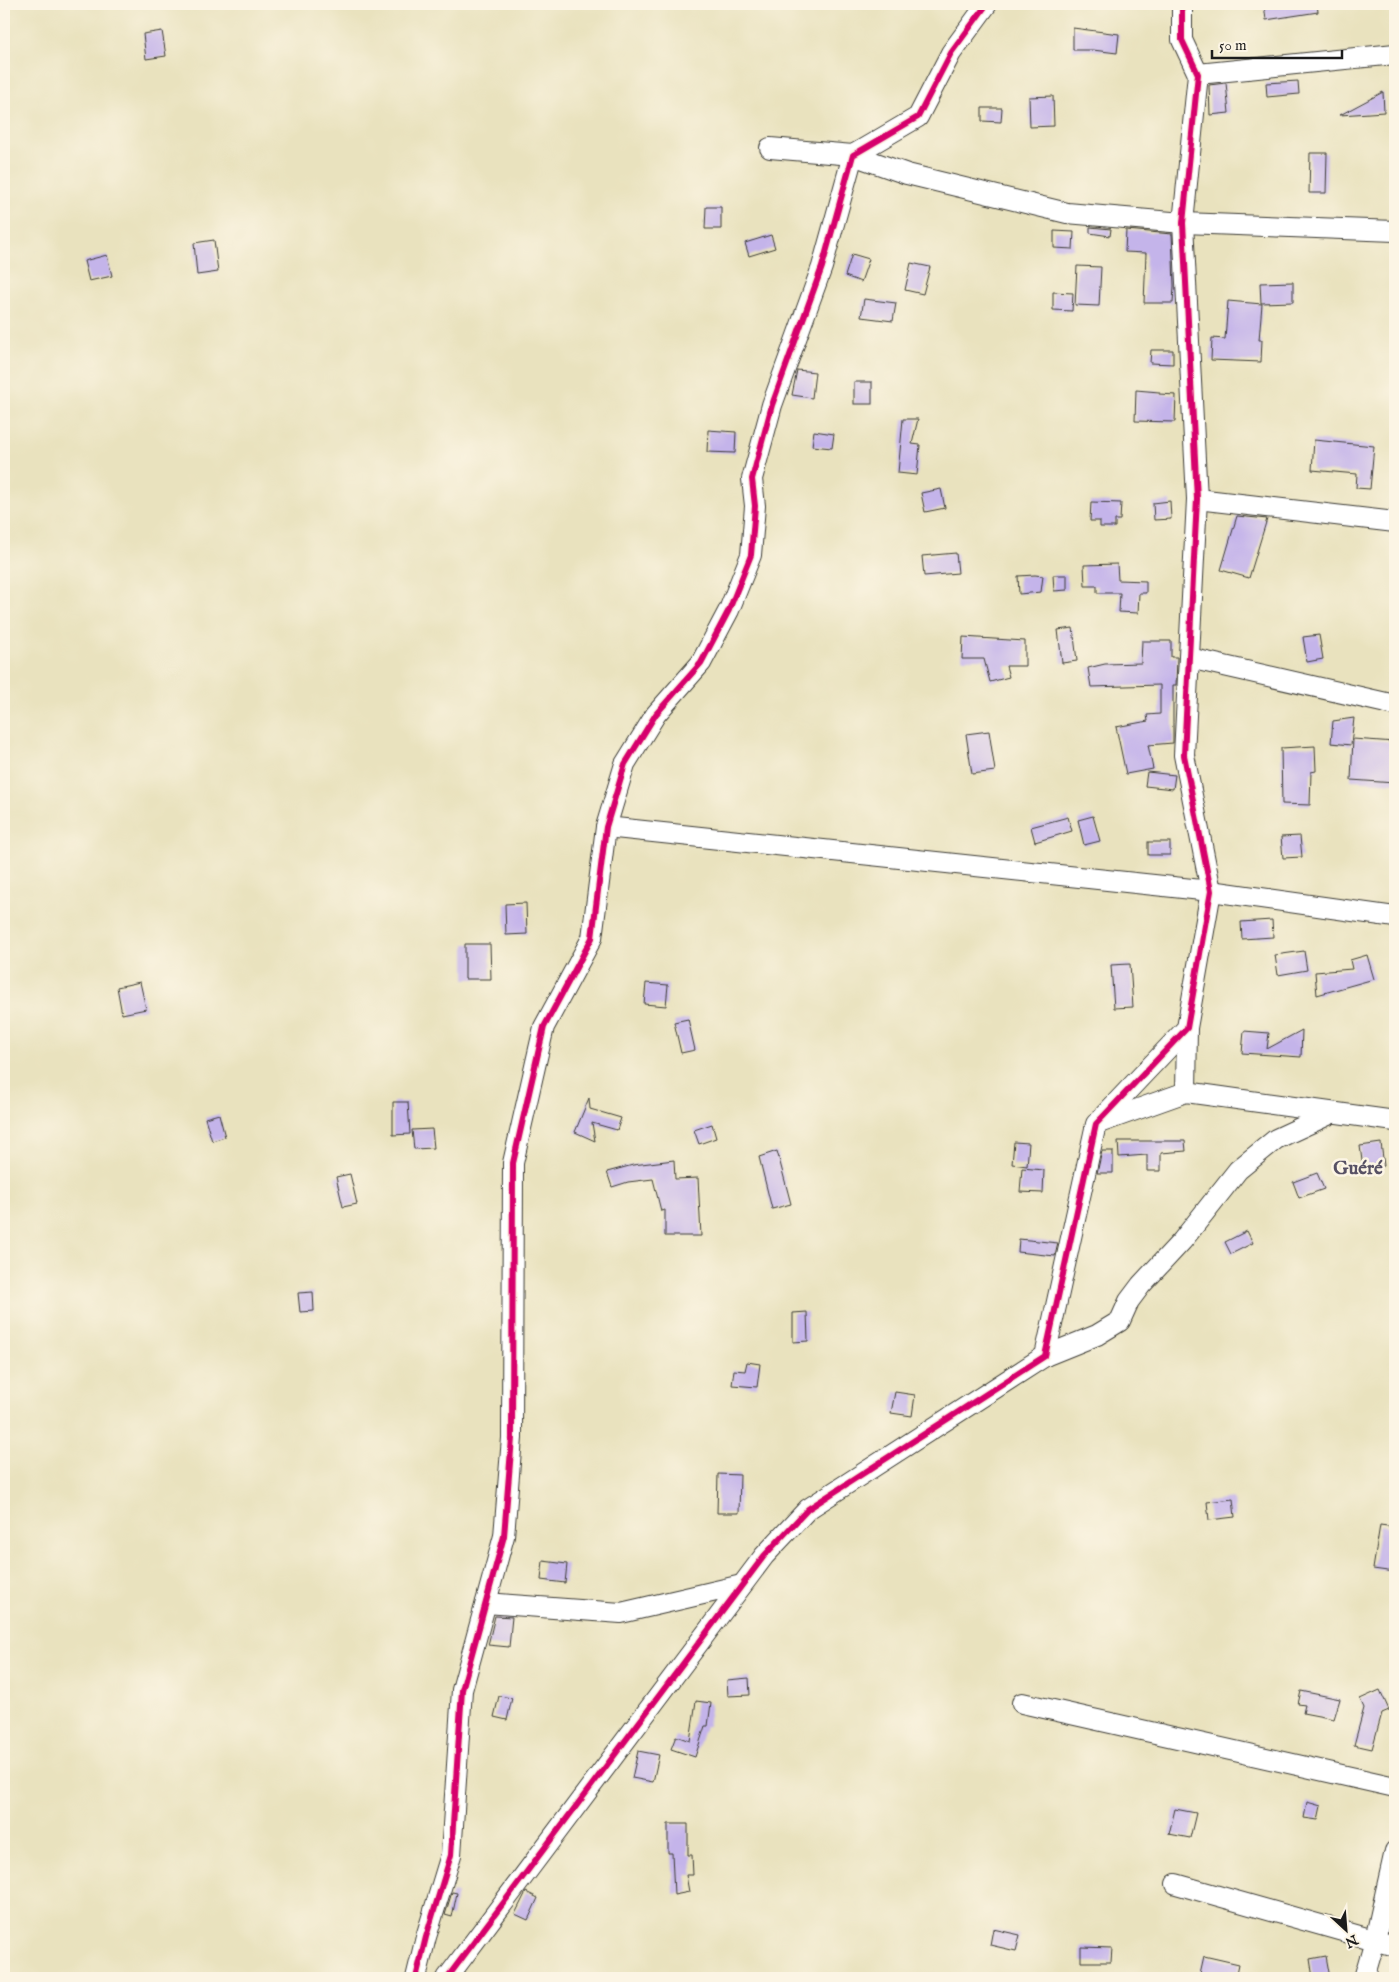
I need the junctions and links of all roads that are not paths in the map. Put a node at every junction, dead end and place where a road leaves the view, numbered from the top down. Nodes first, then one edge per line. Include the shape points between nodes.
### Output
1 (987, 4) edge
2 (1182, 4) edge
3 (1395, 54) edge
4 (1198, 74) junction
5 (770, 148) dead end
6 (853, 156) junction
7 (1183, 223) junction
8 (1395, 232) edge
9 (1197, 499) junction
10 (1395, 522) edge
11 (1189, 658) junction
12 (1395, 705) edge
13 (606, 827) junction
14 (1211, 891) junction
15 (1395, 917) edge
16 (1187, 1028) junction
17 (1186, 1092) junction
18 (1330, 1114) junction
19 (1395, 1121) edge
20 (1096, 1124) junction
21 (1045, 1356) junction
22 (742, 1585) junction
23 (486, 1603) junction
24 (1022, 1703) dead end
25 (1395, 1787) edge
26 (1395, 1851) edge
27 (1176, 1884) dead end
28 (1375, 1940) junction
29 (1395, 1946) edge
30 (416, 1978) edge
31 (447, 1978) edge
32 (1364, 1978) edge

1 - 6 street via 951,53 918,118
2 - 4 street via 1182,40
3 - 4 street
4 - 7 street
5 - 6 street
6 - 7 street via 907,174 1067,213
6 - 13 street via 822,268 772,405 752,478 755,506 751,554 729,610 701,663 656,714 625,764
7 - 8 street
7 - 9 street
9 - 10 street
9 - 11 street
11 - 12 street
11 - 14 street via 1184,755
13 - 14 street
13 - 23 street via 592,938 544,1027 513,1163 512,1438 504,1536
14 - 15 street
14 - 16 street
16 - 17 street
16 - 20 street
17 - 18 street
17 - 20 street
18 - 19 street
18 - 21 street via 1276,1139 1238,1170 1182,1241 1141,1285 1120,1321 1097,1335
20 - 21 street
21 - 22 street via 808,1510 764,1556
22 - 23 street via 621,1613
22 - 31 street
23 - 30 street via 462,1690 451,1854
24 - 25 street
26 - 28 street
27 - 28 street
28 - 29 street
28 - 32 street

